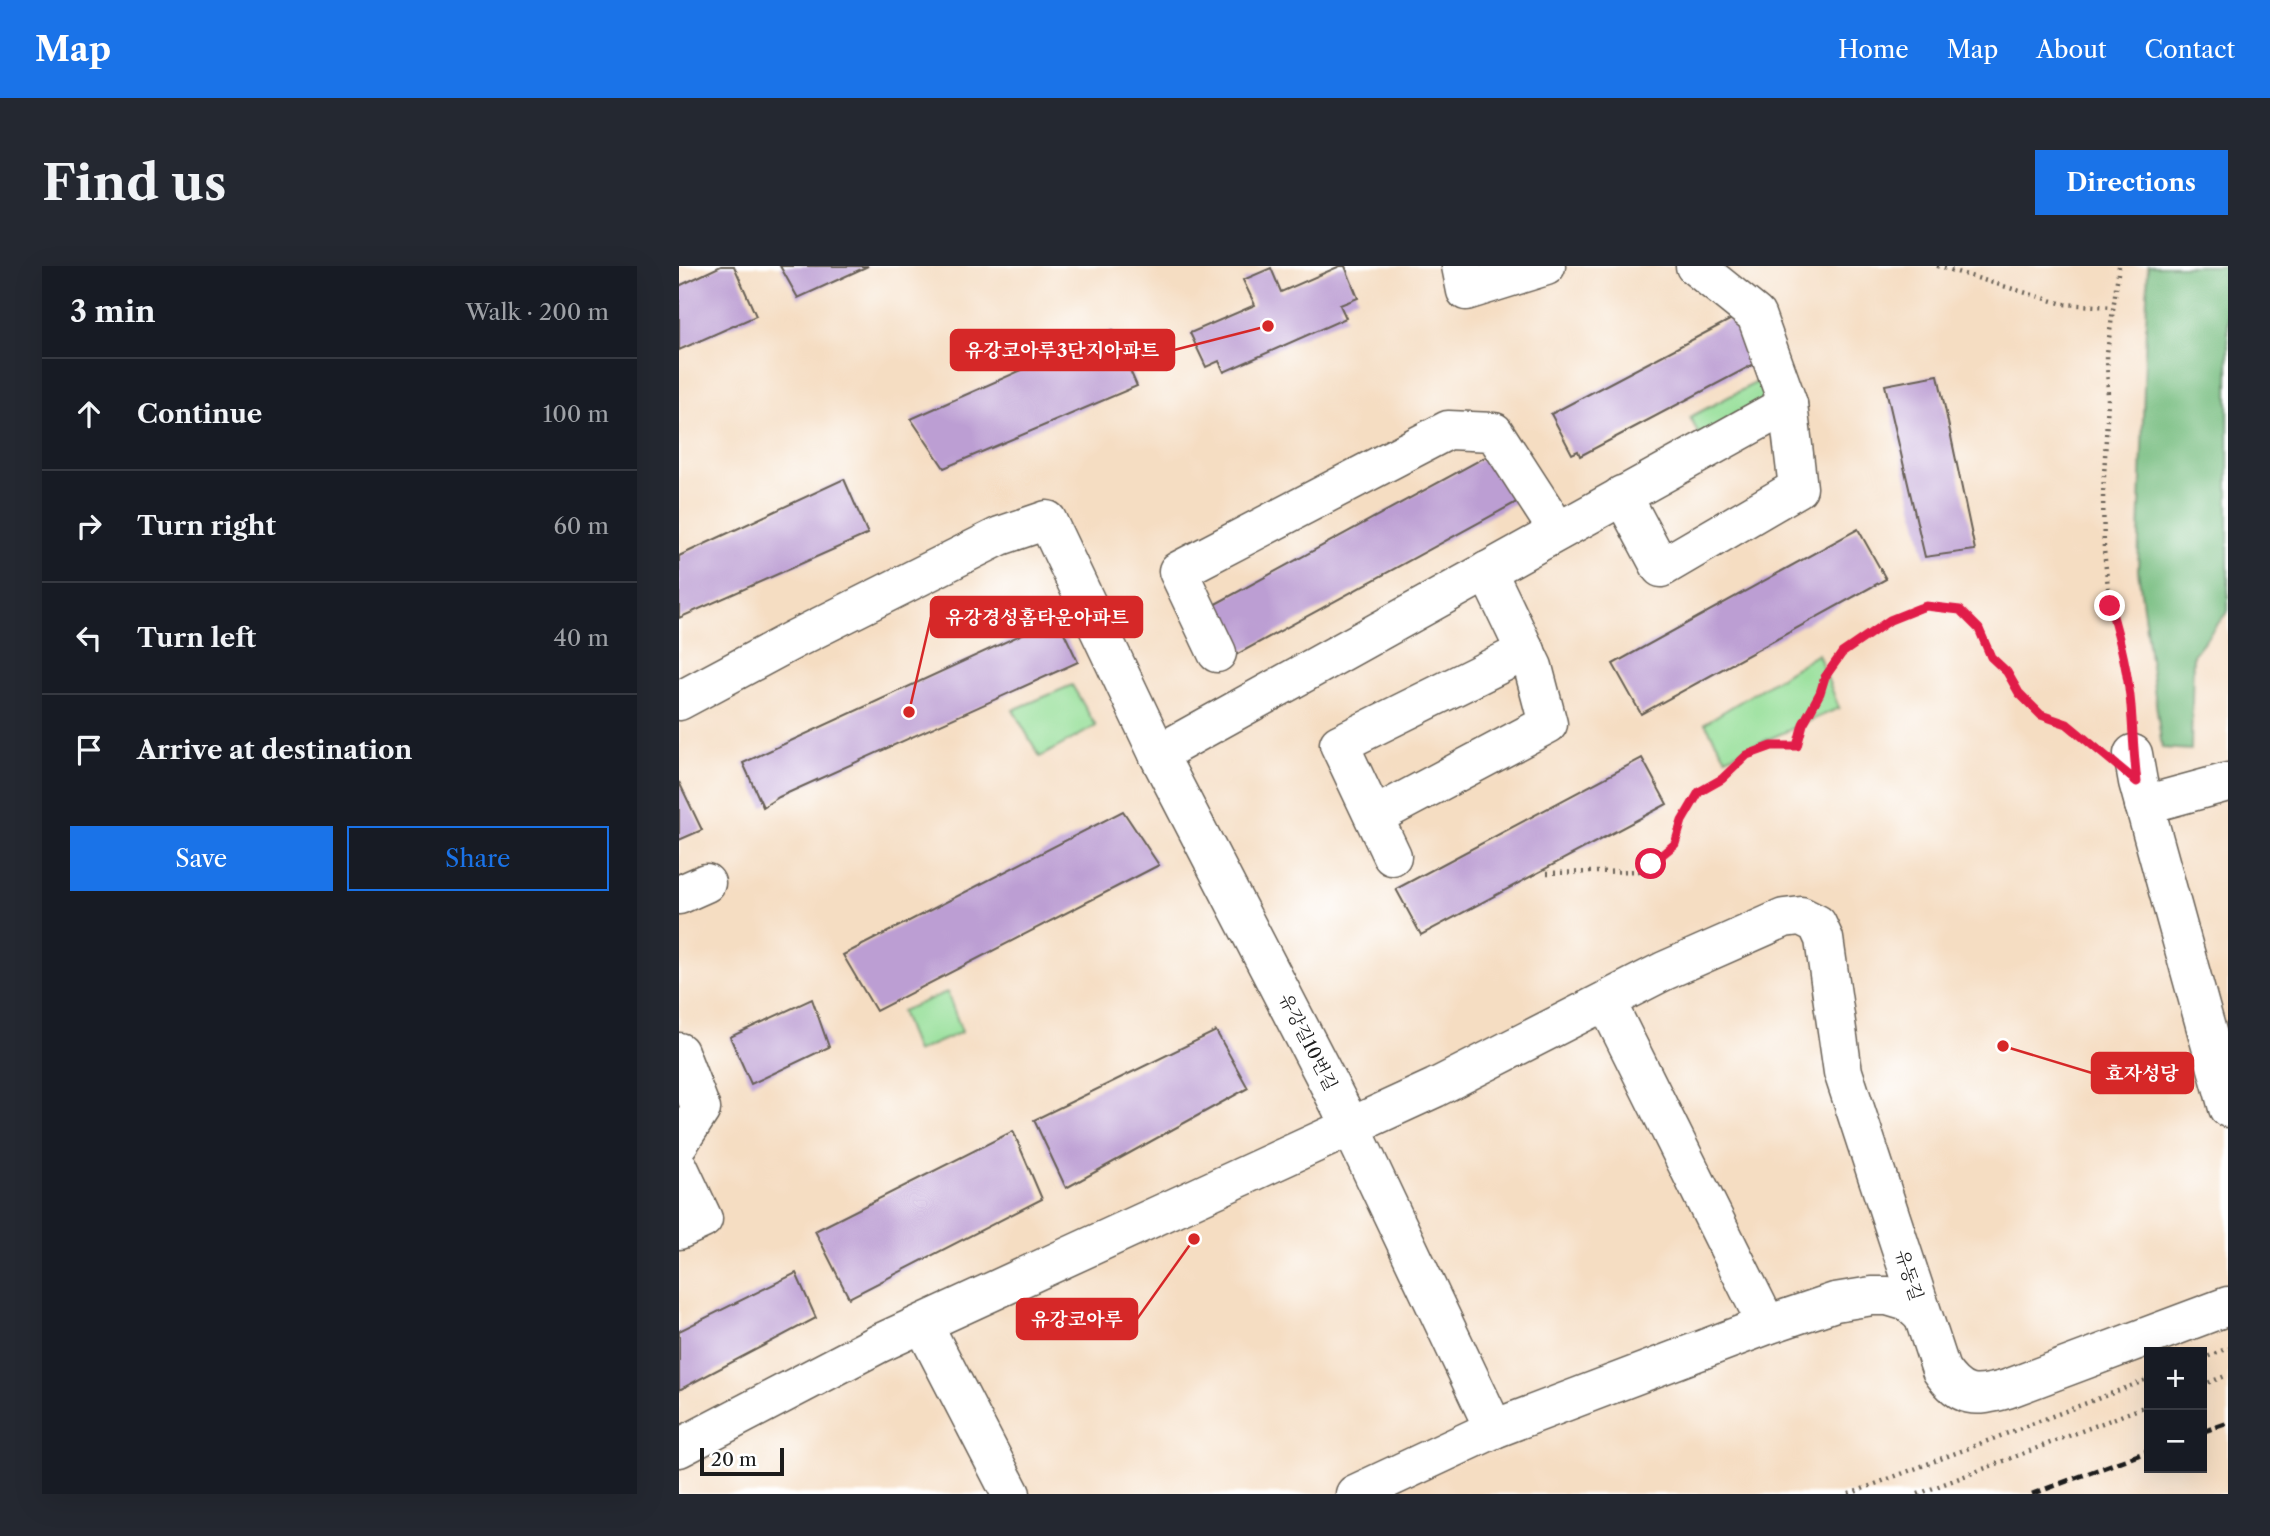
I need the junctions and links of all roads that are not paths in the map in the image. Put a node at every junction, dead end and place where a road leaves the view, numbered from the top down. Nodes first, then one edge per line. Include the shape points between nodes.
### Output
1 (1461, 266) edge
2 (1546, 266) edge
3 (1695, 266) edge
4 (1788, 404) junction
5 (1622, 495) junction
6 (1558, 531) junction
7 (1487, 571) junction
8 (1526, 651) junction
9 (1217, 653) dead end
10 (679, 701) edge
11 (1158, 754) junction
12 (2228, 782) edge
13 (1374, 816) junction
14 (1392, 856) dead end
15 (1606, 1001) junction
16 (679, 1052) edge
17 (2227, 1106) edge
18 (1351, 1126) junction
19 (679, 1143) edge
20 (679, 1168) edge
21 (679, 1230) edge
22 (2228, 1306) edge
23 (1922, 1315) junction
24 (923, 1324) junction
25 (1766, 1325) junction
26 (1494, 1429) junction
27 (679, 1448) edge
28 (1011, 1494) edge
29 (1355, 1494) edge

1 - 2 street via 1466,291
3 - 4 street via 1756,315
4 - 5 street
4 - 5 street via 1798,488 1661,568
5 - 6 street
6 - 7 street
6 - 9 street via 1494,432 1448,430 1178,571
7 - 8 street
7 - 11 street
8 - 13 street via 1548,724
8 - 13 street via 1339,744
10 - 11 street, 유강길10번길 via 1000,536 1047,520
11 - 18 street, 유강길10번길
12 - 17 street via 2138,780
13 - 14 street
15 - 18 street, 유동길
15 - 23 street, 유동길 via 1784,918 1801,916 1817,924 1824,939 1843,1072
15 - 25 street
16 - 19 street via 701,1109
18 - 24 street, 유동길
18 - 26 street, 유강길10번길
20 - 21 street via 703,1219
22 - 23 street, 유동길 via 2028,1383 1984,1395 1963,1394 1950,1383
23 - 25 street via 1908,1302 1872,1296 1835,1302
24 - 27 street, 유동길
24 - 28 street
25 - 26 street
26 - 29 street

